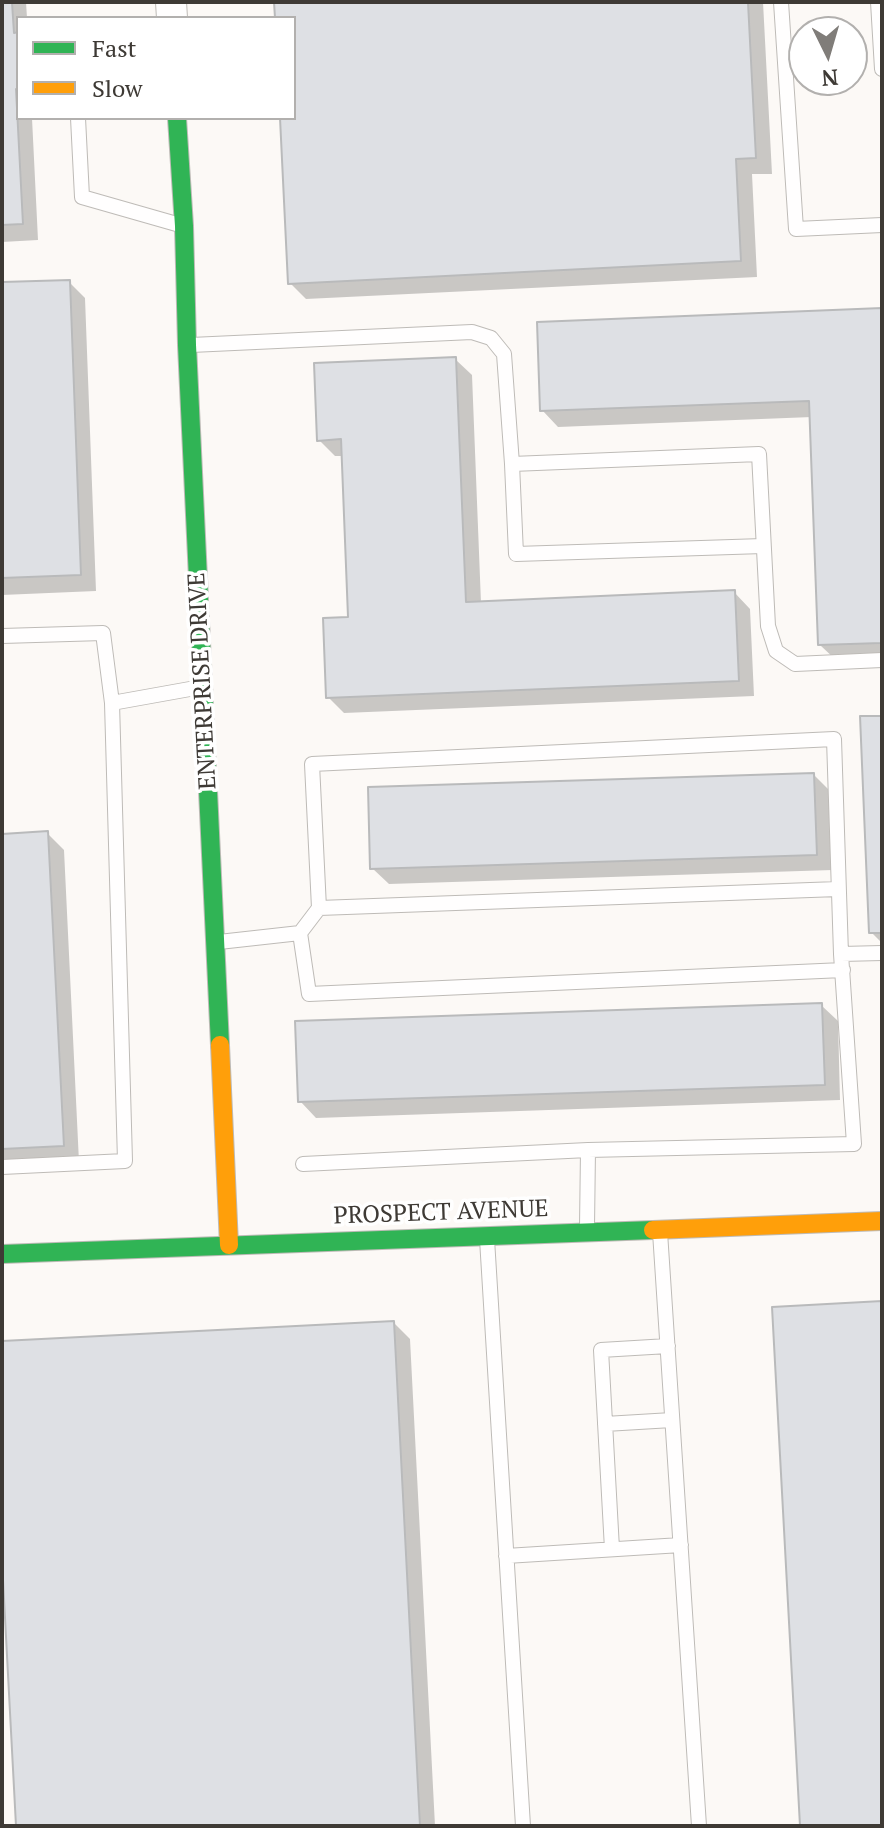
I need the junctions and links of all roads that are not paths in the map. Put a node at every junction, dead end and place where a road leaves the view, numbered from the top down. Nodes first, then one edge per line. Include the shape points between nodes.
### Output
1 (781, 2) edge
2 (878, 2) edge
3 (882, 69) edge
4 (78, 120) edge
5 (177, 120) edge
6 (882, 225) edge
7 (184, 226) junction
8 (187, 345) junction
9 (512, 464) junction
10 (763, 546) junction
11 (2, 636) edge
12 (882, 660) edge
13 (203, 687) junction
14 (112, 703) junction
15 (838, 889) junction
16 (319, 908) junction
17 (300, 933) junction
18 (215, 943) junction
19 (882, 953) edge
20 (841, 954) junction
21 (843, 970) junction
22 (588, 1150) junction
23 (303, 1164) dead end
24 (2, 1167) edge
25 (882, 1221) edge
26 (660, 1230) junction
27 (587, 1232) junction
28 (487, 1236) junction
29 (229, 1245) junction
30 (2, 1254) edge
31 (668, 1346) junction
32 (672, 1420) junction
33 (605, 1424) junction
34 (681, 1545) junction
35 (612, 1549) junction
36 (506, 1556) junction
37 (523, 1826) edge
38 (699, 1826) edge

1 - 6 lane via 796,229
2 - 3 lane
4 - 7 lane via 82,197
5 - 7 street, ENTERPRISE DRIVE
7 - 8 street, ENTERPRISE DRIVE
8 - 9 lane via 472,332 491,338 504,354
8 - 13 street, ENTERPRISE DRIVE
9 - 10 lane via 516,554
9 - 10 lane via 759,454
10 - 12 lane via 768,626 776,651 795,664
11 - 14 lane via 103,633
13 - 14 lane
13 - 18 street, ENTERPRISE DRIVE
14 - 24 lane via 125,1161
15 - 16 lane
15 - 16 lane via 834,739 312,764
15 - 20 lane
16 - 17 lane
17 - 18 lane
17 - 21 lane via 309,994
18 - 29 street, ENTERPRISE DRIVE
19 - 20 lane
20 - 21 lane
21 - 22 lane via 854,1144
22 - 23 lane
22 - 27 lane
25 - 26 street, PROSPECT AVENUE
26 - 27 street, PROSPECT AVENUE
26 - 31 lane
27 - 28 street, PROSPECT AVENUE
28 - 29 street, PROSPECT AVENUE
28 - 36 lane
29 - 30 street, PROSPECT AVENUE
31 - 32 lane
31 - 33 lane via 601,1350
32 - 33 lane
32 - 34 lane
33 - 35 lane
34 - 35 lane
34 - 38 lane
35 - 36 lane
36 - 37 lane

